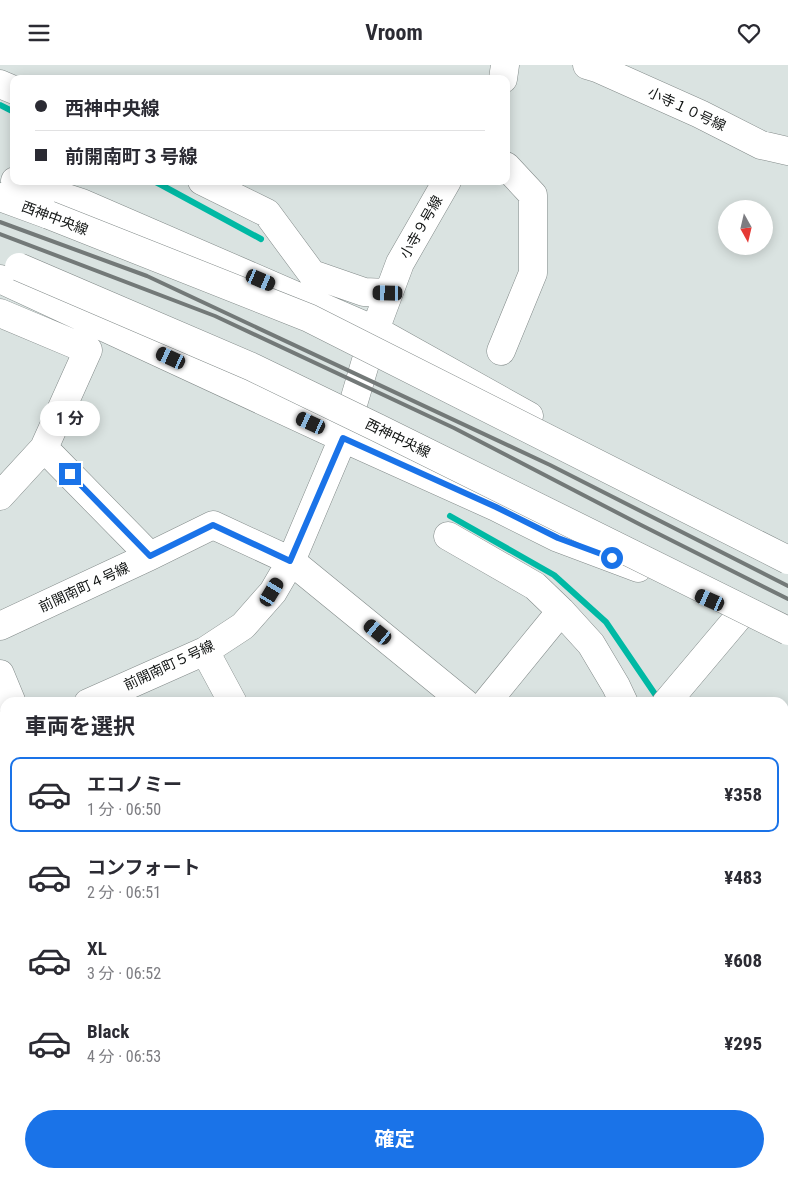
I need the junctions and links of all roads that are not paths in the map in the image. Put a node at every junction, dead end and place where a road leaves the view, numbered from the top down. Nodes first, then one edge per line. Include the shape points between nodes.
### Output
1 (587, 65) edge
2 (788, 151) edge
3 (510, 170) edge
4 (27, 185) edge
5 (210, 185) edge
6 (445, 185) edge
7 (0, 197) edge
8 (6, 269) edge
9 (388, 293) junction
10 (2, 313) edge
11 (375, 330) junction
12 (501, 351) dead end
13 (343, 438) junction
14 (44, 448) junction
15 (0, 496) edge
16 (448, 537) dead end
17 (788, 550) edge
18 (150, 556) junction
19 (290, 561) junction
20 (788, 561) edge
21 (561, 611) junction
22 (741, 614) junction
23 (0, 626) edge
24 (788, 631) edge
25 (788, 638) edge
26 (205, 651) junction
27 (0, 674) edge
28 (10, 697) edge
29 (102, 697) edge
30 (230, 697) edge
31 (458, 697) edge
32 (491, 697) edge
33 (621, 697) edge
34 (670, 697) edge

1 - 2 street, 小寺１０号線 via 700,114 761,145
3 - 12 street via 533,195 533,273
4 - 11 street via 82,203
5 - 9 street via 267,213 312,274 364,292
6 - 9 street, 小寺９号線 via 400,263
7 - 20 street, 西神中央線, bridge via 309,318
8 - 13 street, 西神中央線
8 - 24 street, 西神中央線, bridge via 252,367
9 - 11 street, 小寺９号線
10 - 14 street via 88,350
11 - 13 street, 小寺９号線
11 - 17 street via 591,450
13 - 19 street, 前開南町５号線
13 - 22 street, 西神中央線 via 558,538 647,572
14 - 15 street
14 - 18 street
16 - 21 street via 535,586
18 - 19 street, 前開南町４号線 via 213,525
18 - 23 street, 前開南町４号線
19 - 26 street, 前開南町５号線 via 272,592 243,626
19 - 31 street, 前開南町４号線
21 - 32 street
21 - 33 street via 591,644
22 - 25 street, 西神中央線
22 - 34 street
26 - 29 street, 前開南町５号線
26 - 30 street
27 - 28 street

